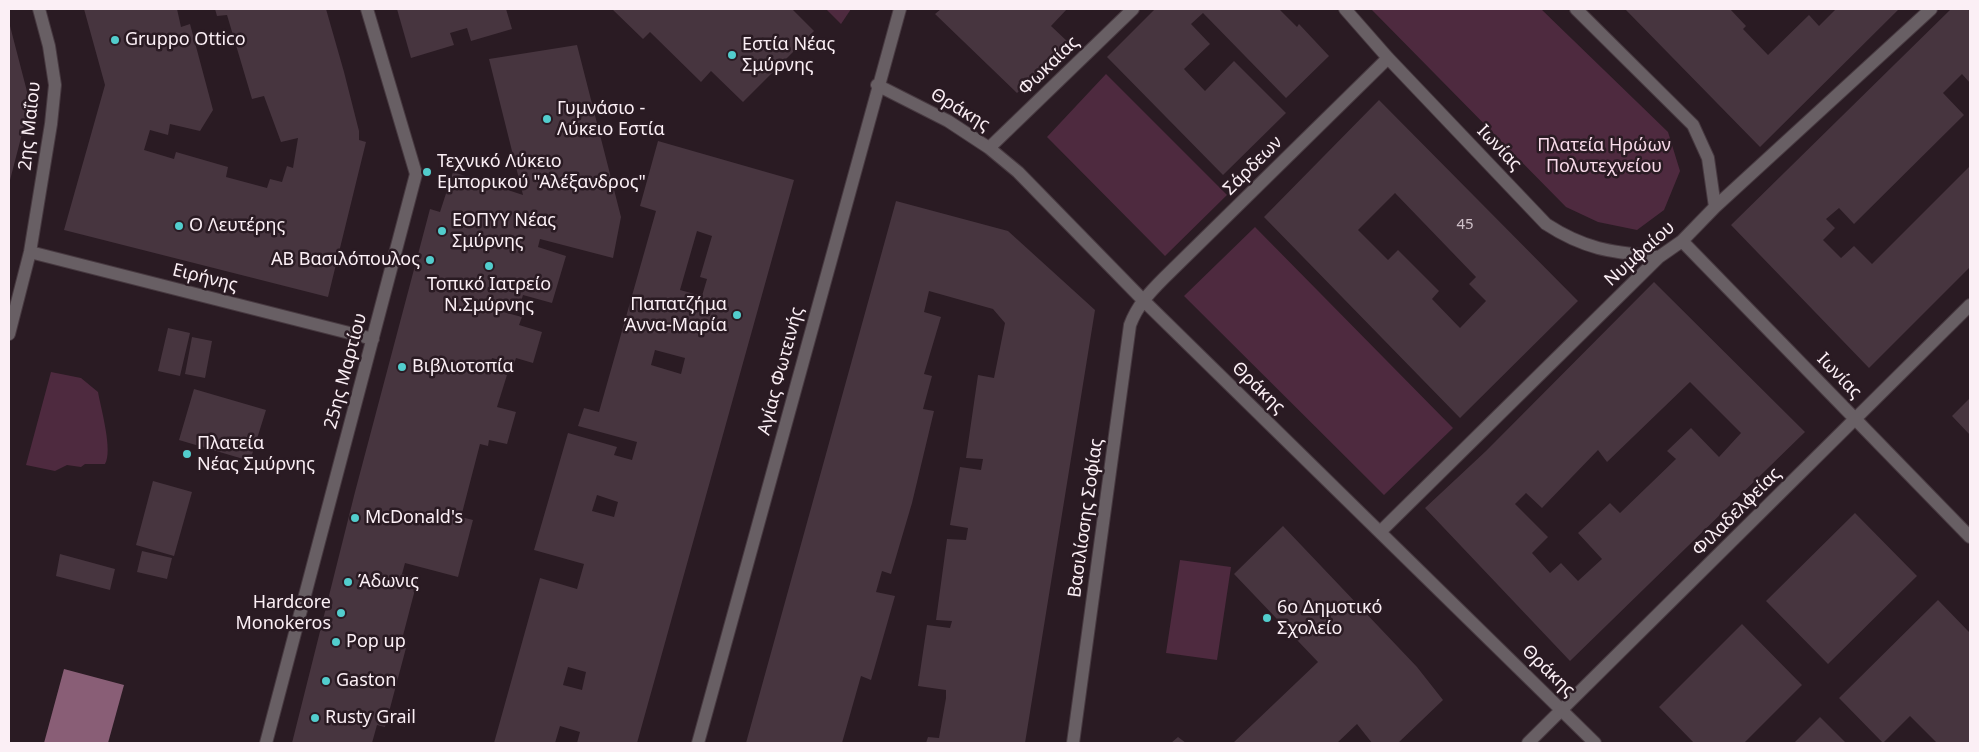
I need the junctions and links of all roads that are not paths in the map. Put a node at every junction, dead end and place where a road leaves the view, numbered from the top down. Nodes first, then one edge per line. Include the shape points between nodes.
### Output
1 (39, 9) edge
2 (367, 9) edge
3 (900, 9) edge
4 (1134, 9) edge
5 (1346, 9) edge
6 (1576, 9) edge
7 (1930, 9) edge
8 (1388, 58) junction
9 (877, 86) junction
10 (989, 148) junction
11 (1715, 207) junction
12 (1682, 241) junction
13 (30, 252) junction
14 (1659, 257) junction
15 (1143, 300) junction
16 (1970, 305) edge
17 (9, 334) edge
18 (373, 339) junction
19 (1855, 418) junction
20 (1380, 532) junction
21 (1970, 537) edge
22 (1563, 710) junction
23 (266, 743) edge
24 (698, 743) edge
25 (1073, 743) edge
26 (1528, 743) edge
27 (1595, 743) edge

1 - 13 street, 2ης Μαΐου via 55,85
2 - 18 street, 25ης Μαρτίου via 416,174
3 - 9 street, Αγίας Φωτεινής
4 - 10 street, Φωκαίας
5 - 8 street, Ιωνίας
6 - 11 street via 1693,125 1708,158
7 - 11 street, Νυμφαίου
8 - 14 street, Ιωνίας via 1546,224 1567,238 1594,248
8 - 15 street, Σάρδεων
9 - 10 street, Θράκης via 932,112
9 - 24 street, Αγίας Φωτεινής
10 - 15 street, Θράκης via 1018,172
11 - 12 street, Νυμφαίου
12 - 14 street, Νυμφαίου
12 - 19 street, Ιωνίας
13 - 17 street, 2ης Μαΐου
13 - 18 street, Ειρήνης
14 - 20 street, Νυμφαίου
15 - 20 street, Θράκης
15 - 25 street, Βασιλίσσης Σοφίας via 1130,326
16 - 19 street, Φιλαδελφείας
18 - 23 street, 25ης Μαρτίου
19 - 21 street, Ιωνίας
19 - 22 street, Φιλαδελφείας
20 - 22 street, Θράκης
22 - 26 street, Φιλαδελφείας
22 - 27 street, Θράκης

